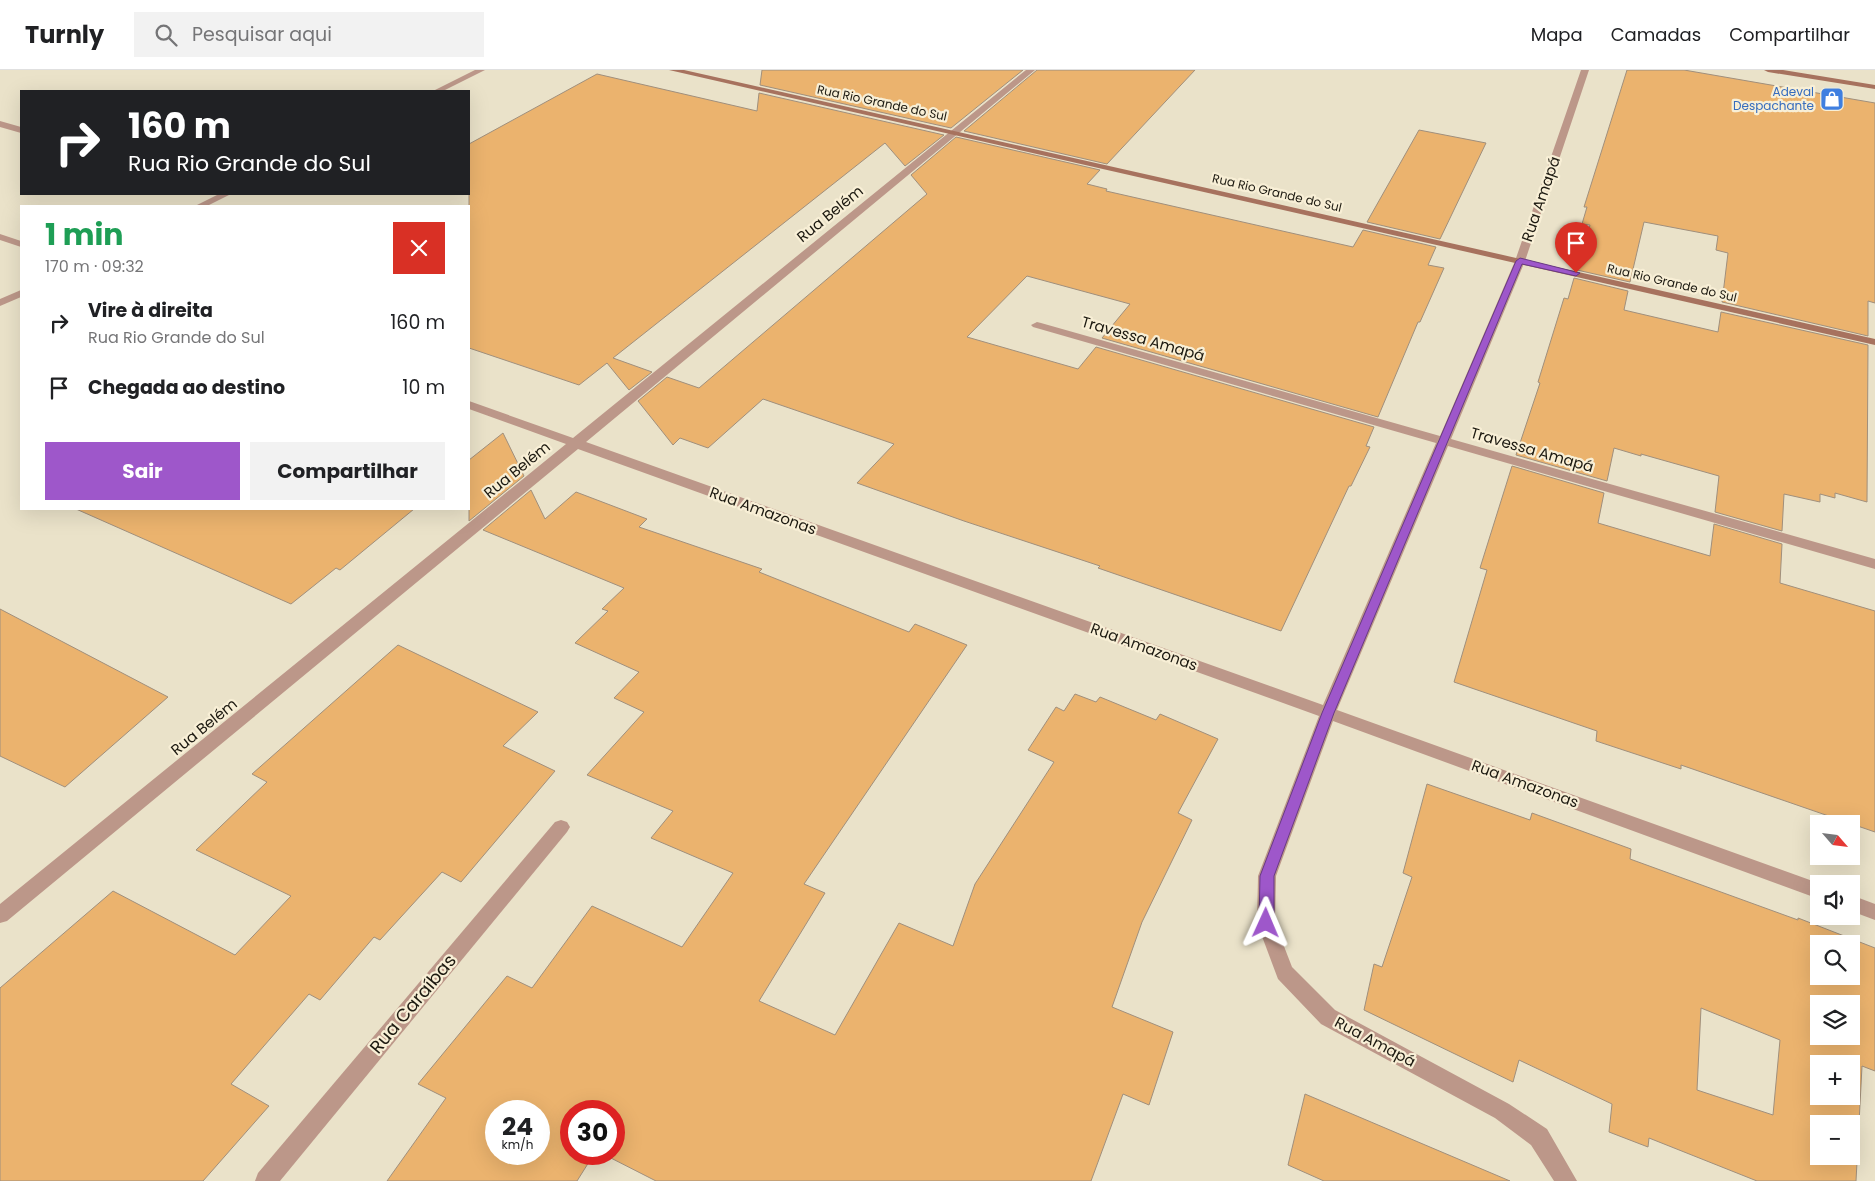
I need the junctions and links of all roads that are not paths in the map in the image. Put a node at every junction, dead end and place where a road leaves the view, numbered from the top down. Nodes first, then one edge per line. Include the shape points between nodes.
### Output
1 (481, 70) edge
2 (673, 70) edge
3 (1031, 70) edge
4 (1585, 70) edge
5 (1768, 70) edge
6 (1875, 87) edge
7 (440, 90) edge
8 (0, 124) edge
9 (20, 130) edge
10 (956, 132) junction
11 (224, 195) edge
12 (202, 205) edge
13 (0, 237) edge
14 (20, 244) edge
15 (1520, 261) junction
16 (20, 293) edge
17 (0, 303) edge
18 (1037, 325) dead end
19 (1875, 342) edge
20 (470, 405) edge
21 (1444, 442) junction
22 (575, 444) junction
23 (1875, 564) edge
24 (1328, 713) junction
25 (561, 827) dead end
26 (1810, 888) edge
27 (1860, 906) edge
28 (1875, 912) edge
29 (0, 914) edge
30 (266, 1181) edge
31 (1566, 1181) edge

1 - 7 street
2 - 10 street, Rua Rio Grande do Sul
3 - 10 street, Rua Belém
4 - 15 street, Rua Amapá
5 - 6 street
8 - 9 street
10 - 15 street, Rua Rio Grande do Sul
10 - 22 street, Rua Belém
11 - 12 street
13 - 14 street
15 - 19 street, Rua Rio Grande do Sul
15 - 21 street, Rua Amapá
16 - 17 street
18 - 21 street, Travessa Amapá
20 - 22 street, Rua Amazonas
21 - 23 street, Travessa Amapá
21 - 24 street, Rua Amapá
22 - 24 street, Rua Amazonas
22 - 29 street, Rua Belém
24 - 26 street, Rua Amazonas
24 - 31 street, Rua Amapá via 1267,876 1266,923 1285,973 1328,1017 1502,1110 1539,1136
25 - 30 street, Rua Caraíbas
27 - 28 street

